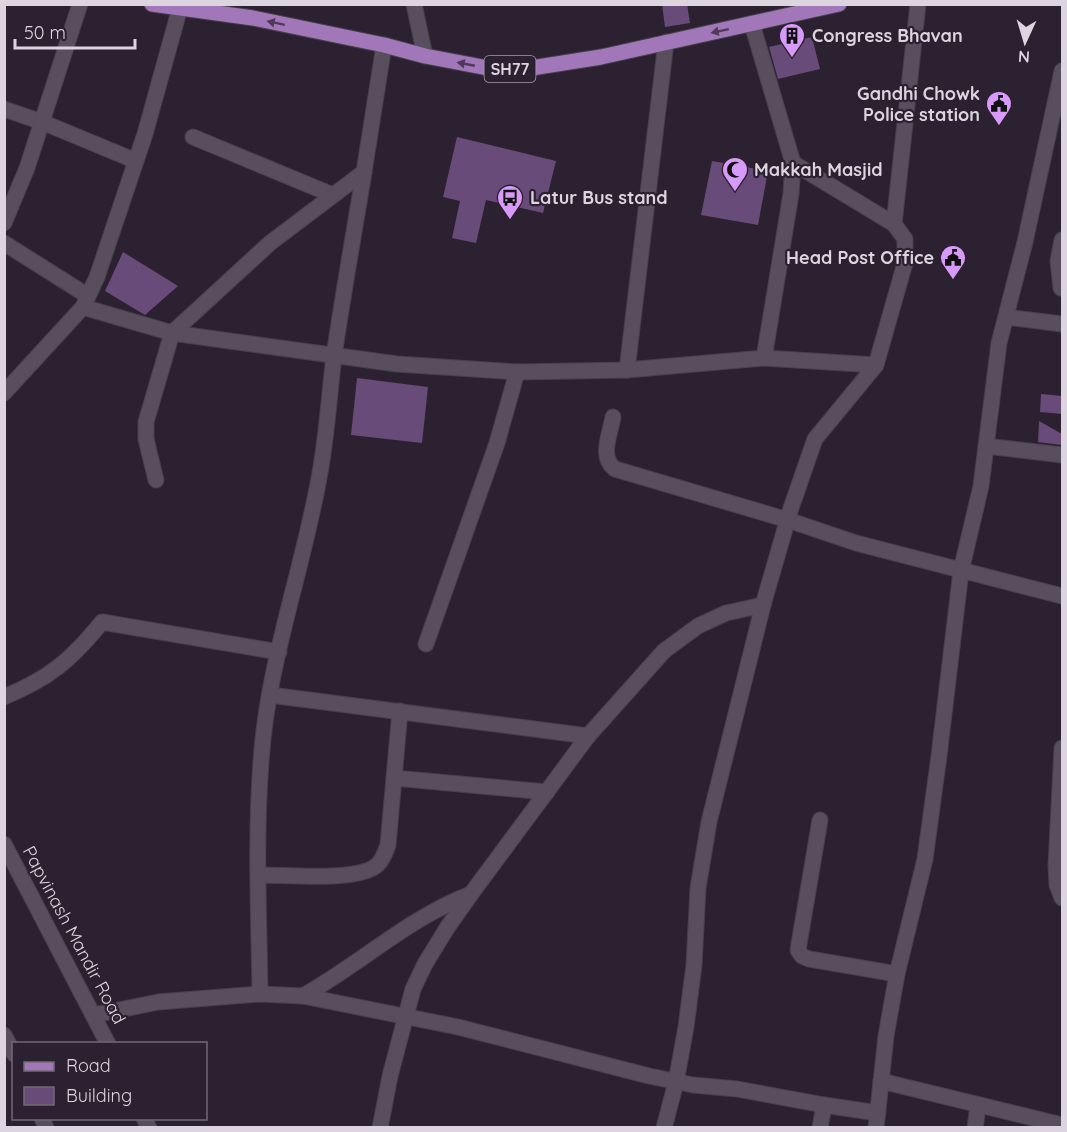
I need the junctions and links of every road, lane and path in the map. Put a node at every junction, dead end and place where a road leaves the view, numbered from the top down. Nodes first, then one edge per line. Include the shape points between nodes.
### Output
1 (80, 4) edge
2 (152, 4) edge
3 (414, 4) edge
4 (839, 4) edge
5 (918, 4) edge
6 (181, 7) edge
7 (752, 24) junction
8 (666, 42) junction
9 (384, 45) junction
10 (425, 56) junction
11 (1062, 71) edge
12 (4, 109) edge
13 (42, 122) junction
14 (194, 137) dead end
15 (136, 161) junction
16 (793, 163) junction
17 (364, 172) junction
18 (333, 195) junction
19 (4, 223) edge
20 (894, 224) junction
21 (1062, 240) edge
22 (4, 243) edge
23 (1060, 288) dead end
24 (86, 301) junction
25 (1006, 317) junction
26 (1062, 324) edge
27 (172, 333) junction
28 (334, 355) junction
29 (764, 358) junction
30 (876, 365) junction
31 (627, 370) junction
32 (517, 372) junction
33 (4, 393) edge
34 (613, 417) dead end
35 (986, 446) junction
36 (1062, 455) edge
37 (156, 480) dead end
38 (788, 520) junction
39 (961, 571) junction
40 (1062, 596) edge
41 (763, 605) junction
42 (426, 644) dead end
43 (279, 652) junction
44 (270, 695) junction
45 (4, 698) edge
46 (400, 711) junction
47 (588, 736) junction
48 (1062, 748) edge
49 (394, 778) junction
50 (547, 792) junction
51 (820, 820) dead end
52 (4, 844) edge
53 (258, 875) junction
54 (471, 894) junction
55 (1062, 898) edge
56 (897, 974) junction
57 (260, 994) junction
58 (303, 996) junction
59 (94, 1015) junction
60 (405, 1016) junction
61 (4, 1035) edge
62 (107, 1042) edge
63 (12, 1050) edge
64 (676, 1082) junction
65 (882, 1082) junction
66 (824, 1105) junction
67 (978, 1106) junction
68 (877, 1120) edge
69 (1062, 1125) edge
70 (380, 1128) edge
71 (664, 1128) edge
72 (820, 1128) edge
73 (975, 1128) edge

1 - 13 street
2 - 6 main road, SH77
3 - 10 street
4 - 7 main road, SH77
5 - 20 street
9 -> 6 main road, SH77
6 - 15 street
7 -> 8 main road, SH77
7 - 16 street
8 -> 10 main road, SH77 via 525,69 493,69
8 - 31 street
9 - 10 main road, SH77
9 - 17 street
11 - 25 street
12 - 13 street
13 - 15 street
13 - 19 street
14 - 18 street
15 - 24 street
16 - 20 street
16 - 29 street
17 - 18 street
17 - 28 street
18 - 27 street via 270,243
20 - 30 street via 905,239 905,263
21 - 23 street via 1058,261
22 - 24 street
24 - 27 street
24 - 33 street
25 - 26 street
25 - 35 street
27 - 28 street
27 - 37 street via 146,422
28 - 32 street via 397,364
28 - 43 street via 320,475
29 - 30 street
29 - 31 street
30 - 38 street via 815,439
31 - 32 street
32 - 42 street via 497,443
34 - 38 street via 606,457 615,469
35 - 36 street
35 - 39 street
38 - 39 street
38 - 41 street
39 - 40 street
39 - 56 street via 925,859
41 - 47 street via 726,613 698,626 663,651
41 - 64 street via 709,822 698,888 694,966
43 - 44 street
43 - 45 street via 102,622 57,670
44 - 46 street
44 - 53 street via 261,761
46 - 47 street
46 - 49 street
47 - 50 street
48 - 55 street via 1056,866
49 - 50 street
49 - 53 street via 388,845 385,856 374,868 330,876
50 - 54 street
51 - 56 street via 798,950 809,959
52 - 59 street, Papvinash Mandir Road
53 - 57 street
54 - 58 street via 426,915
54 - 60 street via 424,964
56 - 65 street
57 - 58 street
57 - 59 street via 158,1002
58 - 60 street
59 - 62 street, Papvinash Mandir Road
60 - 64 street
60 - 70 street
61 - 63 street
64 - 66 street
64 - 71 street
65 - 67 street
65 - 68 street
66 - 68 street
66 - 72 street
67 - 69 street
67 - 73 street

